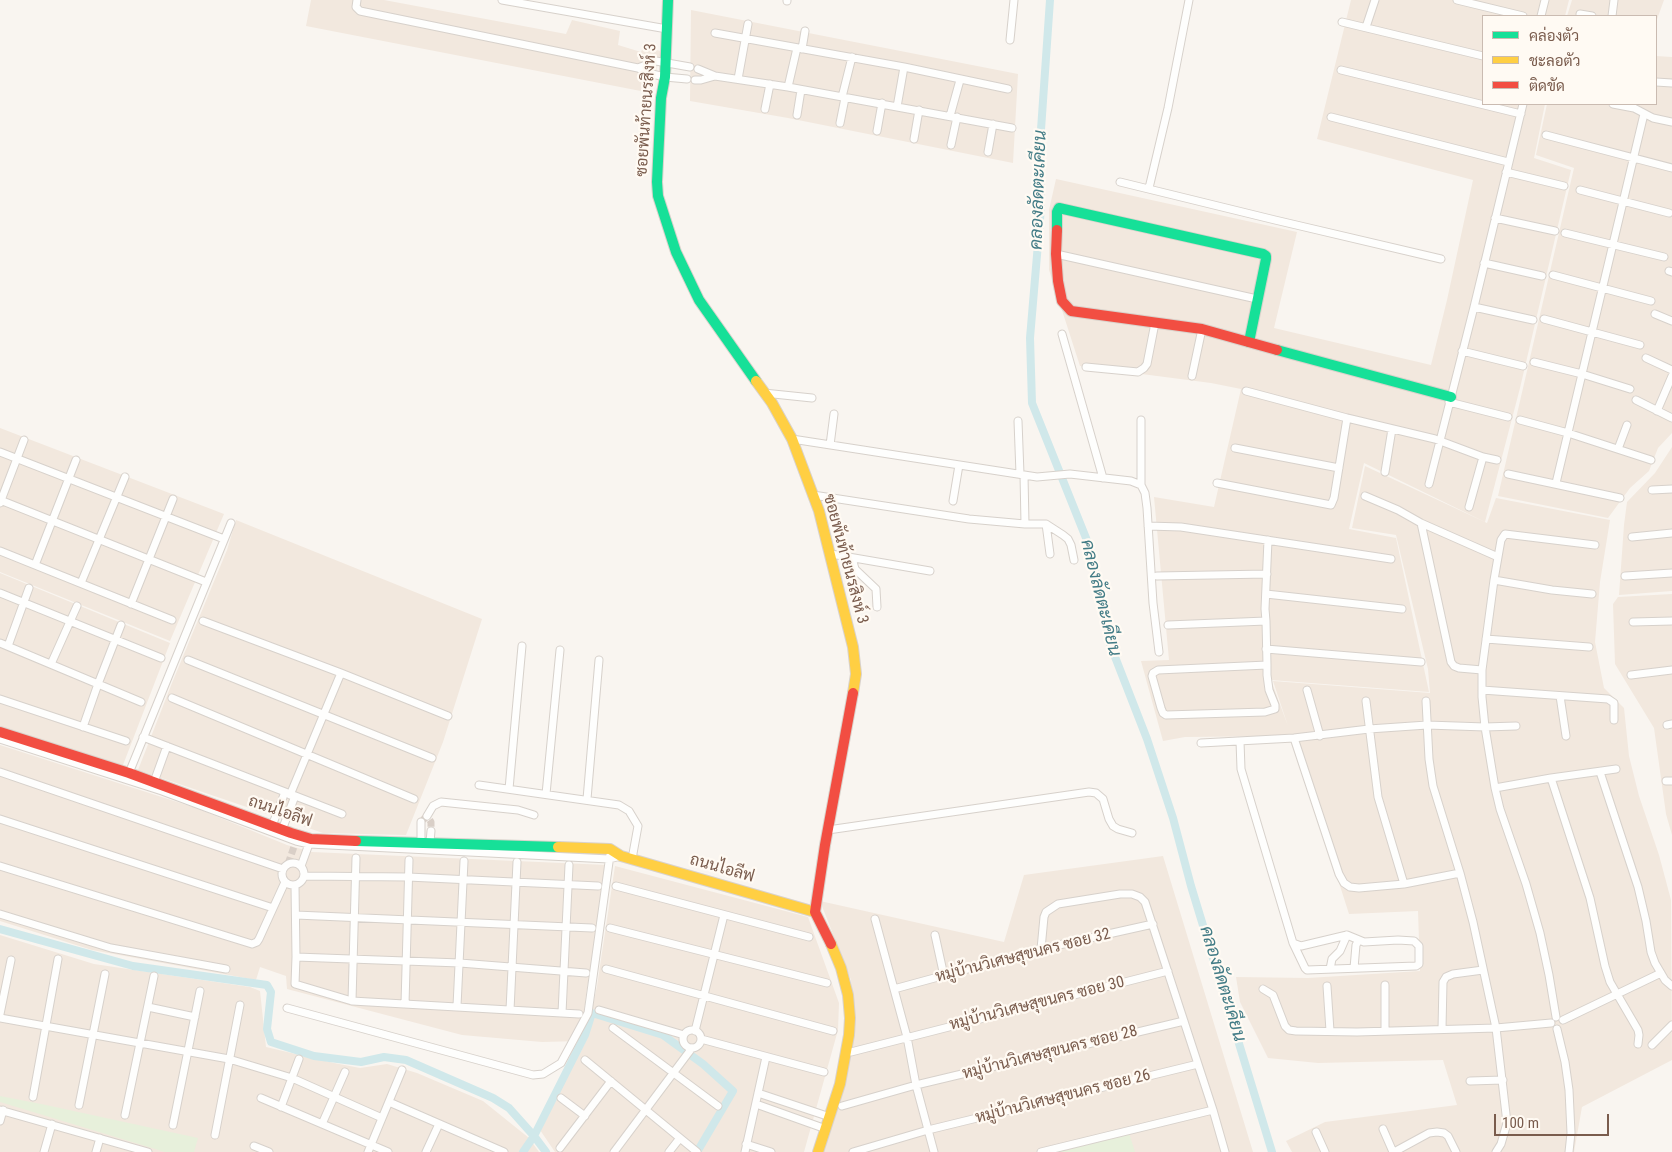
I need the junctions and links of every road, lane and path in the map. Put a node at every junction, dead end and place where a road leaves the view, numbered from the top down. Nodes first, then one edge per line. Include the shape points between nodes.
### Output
1 (357, 0) edge
2 (502, 0) edge
3 (668, 0) edge
4 (1014, 0) edge
5 (1189, 0) edge
6 (1375, 0) edge
7 (1457, 0) edge
8 (1545, 0) edge
9 (1614, 0) edge
10 (1580, 14) dead end
11 (1519, 15) edge
12 (1541, 15) edge
13 (1586, 15) edge
14 (1612, 15) edge
15 (1342, 22) dead end
16 (748, 24) dead end
17 (1366, 27) junction
18 (667, 29) junction
19 (805, 31) dead end
20 (715, 33) dead end
21 (745, 38) junction
22 (1010, 40) dead end
23 (799, 49) junction
24 (1482, 56) edge
25 (852, 57) junction
26 (666, 63) junction
27 (904, 67) junction
28 (638, 68) junction
29 (1341, 70) dead end
30 (715, 76) junction
31 (665, 77) junction
32 (738, 79) junction
33 (960, 80) junction
34 (1657, 82) edge
35 (1672, 83) edge
36 (770, 84) junction
37 (788, 87) junction
38 (1008, 89) dead end
39 (801, 90) junction
40 (844, 98) junction
41 (882, 103) junction
42 (1482, 104) edge
43 (1484, 105) edge
44 (1523, 105) edge
45 (1617, 105) edge
46 (897, 107) junction
47 (765, 109) dead end
48 (919, 110) junction
49 (1521, 114) junction
50 (1644, 114) junction
51 (797, 115) dead end
52 (953, 117) junction
53 (1332, 117) dead end
54 (1672, 122) edge
55 (840, 123) dead end
56 (993, 124) junction
57 (1012, 128) dead end
58 (877, 131) dead end
59 (1546, 135) dead end
60 (914, 139) dead end
61 (951, 145) dead end
62 (988, 152) dead end
63 (1634, 157) junction
64 (1508, 162) junction
65 (1672, 168) edge
66 (1506, 172) junction
67 (1120, 182) dead end
68 (1564, 186) dead end
69 (1149, 188) junction
70 (1580, 190) dead end
71 (1624, 201) junction
72 (1669, 212) dead end
73 (1495, 218) junction
74 (1555, 231) dead end
75 (1565, 233) dead end
76 (1613, 245) junction
77 (1056, 254) junction
78 (1664, 257) dead end
79 (1441, 259) dead end
80 (1484, 263) junction
81 (1553, 275) dead end
82 (1542, 276) dead end
83 (1603, 288) junction
84 (1257, 299) junction
85 (1651, 301) dead end
86 (1474, 307) junction
87 (1655, 314) dead end
88 (1544, 319) dead end
89 (1533, 320) dead end
90 (1672, 321) edge
91 (1155, 323) junction
92 (1202, 329) junction
93 (1592, 332) junction
94 (1062, 334) dead end
95 (1249, 342) junction
96 (1640, 345) dead end
97 (1462, 351) junction
98 (1646, 358) dead end
99 (1534, 362) dead end
100 (1523, 366) dead end
101 (1086, 367) dead end
102 (1672, 370) edge
103 (1582, 374) junction
104 (1192, 376) dead end
105 (1672, 376) edge
106 (1630, 389) dead end
107 (1246, 391) dead end
108 (764, 392) junction
109 (812, 398) dead end
110 (1450, 400) junction
111 (1636, 400) dead end
112 (1657, 411) junction
113 (834, 414) dead end
114 (1508, 417) dead end
115 (1346, 418) junction
116 (1672, 418) edge
117 (1141, 420) dead end
118 (1520, 420) dead end
119 (1018, 421) dead end
120 (1627, 425) dead end
121 (1392, 429) junction
122 (1568, 433) junction
123 (792, 439) junction
124 (24, 440) dead end
125 (1440, 441) junction
126 (830, 445) junction
127 (1235, 448) dead end
128 (1618, 449) junction
129 (0, 452) edge
130 (1484, 457) junction
131 (17, 458) junction
132 (76, 460) dead end
133 (1498, 460) dead end
134 (1651, 460) dead end
135 (959, 465) junction
136 (1339, 468) junction
137 (1385, 472) dead end
138 (1022, 474) junction
139 (1508, 474) dead end
140 (125, 476) dead end
141 (1103, 478) junction
142 (69, 479) junction
143 (1217, 483) dead end
144 (1556, 483) junction
145 (1429, 484) dead end
146 (1140, 485) junction
147 (1672, 488) edge
148 (1652, 490) dead end
149 (813, 495) junction
150 (1365, 496) dead end
151 (116, 497) junction
152 (1620, 498) dead end
153 (173, 499) dead end
154 (0, 501) edge
155 (953, 502) dead end
156 (1469, 507) dead end
157 (166, 517) junction
158 (52, 521) junction
159 (231, 523) dead end
160 (1421, 523) junction
161 (1025, 524) junction
162 (1046, 524) junction
163 (1148, 526) junction
164 (1672, 533) edge
165 (1632, 537) dead end
166 (224, 539) junction
167 (99, 540) junction
168 (1268, 540) junction
169 (1595, 545) dead end
170 (0, 551) edge
171 (830, 554) junction
172 (1050, 554) dead end
173 (1498, 557) junction
174 (852, 558) junction
175 (1392, 558) dead end
176 (149, 559) junction
177 (1074, 560) dead end
178 (35, 565) junction
179 (930, 571) dead end
180 (1672, 573) edge
181 (1267, 574) junction
182 (1158, 576) dead end
183 (1625, 576) dead end
184 (1494, 580) junction
185 (206, 582) junction
186 (81, 583) junction
187 (29, 588) dead end
188 (0, 593) edge
189 (1266, 594) junction
190 (1592, 594) dead end
191 (24, 603) junction
192 (131, 604) junction
193 (77, 606) dead end
194 (877, 607) dead end
195 (1402, 609) dead end
196 (172, 620) dead end
197 (70, 621) junction
198 (202, 621) dead end
199 (1266, 621) junction
200 (1672, 621) edge
201 (1633, 622) dead end
202 (121, 624) dead end
203 (1168, 625) dead end
204 (1486, 638) junction
205 (115, 639) junction
206 (0, 643) edge
207 (8, 646) junction
208 (522, 646) dead end
209 (1589, 647) dead end
210 (1266, 649) junction
211 (560, 650) dead end
212 (1159, 652) dead end
213 (161, 658) dead end
214 (188, 660) dead end
215 (599, 660) dead end
216 (1421, 662) dead end
217 (51, 664) junction
218 (1267, 665) junction
219 (1482, 670) junction
220 (1672, 670) edge
221 (340, 673) junction
222 (1632, 675) dead end
223 (98, 684) junction
224 (1307, 690) dead end
225 (1482, 690) junction
226 (1560, 696) junction
227 (172, 698) dead end
228 (0, 699) edge
229 (1366, 701) dead end
230 (1426, 701) dead end
231 (141, 702) dead end
232 (324, 714) junction
233 (448, 716) dead end
234 (1614, 720) dead end
235 (1427, 726) junction
236 (1516, 726) dead end
237 (83, 727) junction
238 (1485, 727) junction
239 (1369, 729) junction
240 (0, 732) edge
241 (1320, 736) junction
242 (1566, 736) dead end
243 (143, 737) junction
244 (1294, 738) junction
245 (0, 739) edge
246 (126, 741) dead end
247 (1240, 741) junction
248 (1201, 743) dead end
249 (168, 746) junction
250 (307, 755) junction
251 (432, 758) dead end
252 (1616, 769) dead end
253 (0, 772) edge
254 (1600, 772) junction
255 (129, 773) junction
256 (1551, 778) junction
257 (154, 782) junction
258 (479, 785) dead end
259 (1495, 788) junction
260 (509, 789) junction
261 (290, 794) junction
262 (546, 794) junction
263 (414, 799) dead end
264 (587, 799) junction
265 (342, 814) dead end
266 (534, 815) dead end
267 (427, 816) dead end
268 (0, 819) edge
269 (421, 822) dead end
270 (277, 828) junction
271 (828, 830) junction
272 (431, 831) dead end
273 (1132, 833) dead end
274 (426, 842) junction
275 (309, 844) junction
276 (610, 854) junction
277 (356, 858) dead end
278 (632, 858) junction
279 (409, 860) dead end
280 (464, 861) dead end
281 (516, 862) dead end
282 (568, 865) dead end
283 (0, 866) edge
284 (301, 866) junction
285 (283, 869) junction
286 (1460, 873) junction
287 (304, 876) junction
288 (356, 876) junction
289 (408, 877) junction
290 (463, 879) junction
291 (516, 881) junction
292 (285, 882) junction
293 (567, 884) junction
294 (1404, 884) junction
295 (295, 885) junction
296 (598, 886) dead end
297 (616, 886) dead end
298 (273, 908) junction
299 (815, 912) junction
300 (0, 914) edge
301 (296, 915) junction
302 (724, 915) junction
303 (354, 917) junction
304 (407, 919) junction
305 (875, 919) dead end
306 (462, 922) junction
307 (514, 924) junction
308 (1153, 924) junction
309 (566, 927) junction
310 (592, 928) dead end
311 (610, 928) dead end
312 (935, 935) dead end
313 (1347, 935) junction
314 (809, 937) dead end
315 (1359, 940) junction
316 (1293, 942) junction
317 (1041, 949) junction
318 (714, 954) junction
319 (296, 957) junction
320 (58, 958) dead end
321 (354, 959) junction
322 (11, 960) dead end
323 (406, 961) junction
324 (460, 963) junction
325 (512, 967) junction
326 (1354, 968) junction
327 (226, 969) dead end
328 (606, 969) dead end
329 (1330, 969) junction
330 (1483, 970) junction
331 (564, 971) junction
332 (1168, 971) junction
333 (586, 973) dead end
334 (1661, 973) junction
335 (105, 974) dead end
336 (154, 976) dead end
337 (944, 976) junction
338 (828, 983) dead end
339 (1385, 985) dead end
340 (1327, 986) dead end
341 (1672, 986) edge
342 (894, 988) junction
343 (1263, 990) dead end
344 (200, 991) dead end
345 (1617, 995) junction
346 (704, 996) junction
347 (352, 1001) junction
348 (405, 1004) junction
349 (240, 1005) dead end
350 (457, 1006) junction
351 (148, 1007) junction
352 (287, 1008) dead end
353 (510, 1010) junction
354 (599, 1010) dead end
355 (562, 1013) junction
356 (0, 1014) edge
357 (579, 1014) dead end
358 (195, 1017) junction
359 (0, 1018) edge
360 (1553, 1020) junction
361 (1563, 1020) junction
362 (1184, 1021) junction
363 (46, 1025) junction
364 (1672, 1025) edge
365 (613, 1028) dead end
366 (1496, 1028) junction
367 (1442, 1029) junction
368 (1557, 1029) junction
369 (695, 1031) junction
370 (833, 1031) dead end
371 (1330, 1031) junction
372 (1385, 1031) junction
373 (92, 1035) junction
374 (684, 1035) junction
375 (907, 1037) junction
376 (701, 1040) junction
377 (140, 1043) junction
378 (1638, 1044) dead end
379 (1652, 1045) dead end
380 (692, 1048) junction
381 (187, 1051) junction
382 (851, 1052) dead end
383 (766, 1056) junction
384 (229, 1059) junction
385 (299, 1059) dead end
386 (585, 1060) dead end
387 (1198, 1064) junction
388 (402, 1070) dead end
389 (345, 1072) dead end
390 (824, 1072) dead end
391 (673, 1073) junction
392 (292, 1078) junction
393 (1503, 1080) junction
394 (611, 1081) junction
395 (1470, 1081) dead end
396 (916, 1085) junction
397 (758, 1093) junction
398 (33, 1096) dead end
399 (334, 1097) junction
400 (261, 1098) dead end
401 (561, 1098) dead end
402 (389, 1102) junction
403 (756, 1104) junction
404 (80, 1105) dead end
405 (718, 1106) dead end
406 (842, 1106) dead end
407 (281, 1107) junction
408 (1, 1110) edge
409 (646, 1110) junction
410 (1213, 1110) junction
411 (125, 1115) dead end
412 (585, 1116) junction
413 (830, 1117) junction
414 (382, 1118) junction
415 (0, 1121) edge
416 (52, 1124) junction
417 (322, 1124) junction
418 (439, 1124) junction
419 (173, 1126) dead end
420 (826, 1129) junction
421 (1383, 1129) dead end
422 (928, 1130) junction
423 (1316, 1132) dead end
424 (215, 1134) dead end
425 (100, 1138) junction
426 (680, 1138) junction
427 (746, 1144) junction
428 (254, 1146) dead end
429 (369, 1148) edge
430 (560, 1148) dead end
431 (44, 1152) edge
432 (96, 1152) edge
433 (148, 1152) edge
434 (269, 1152) edge
435 (388, 1152) edge
436 (426, 1152) edge
437 (504, 1152) edge
438 (614, 1152) edge
439 (669, 1152) edge
440 (697, 1152) edge
441 (745, 1152) edge
442 (771, 1152) edge
443 (818, 1152) edge
444 (853, 1152) edge
445 (934, 1152) edge
446 (1041, 1152) edge
447 (1225, 1152) edge
448 (1325, 1152) edge
449 (1394, 1152) edge
450 (1456, 1152) edge
451 (1496, 1152) edge
452 (1569, 1152) edge

1 - 28 street via 356,7 360,11
2 - 18 street
3 - 18 street, ซอยพันท้ายนรสิงห์ 3
4 - 22 street
5 - 69 street
6 - 17 street
7 - 11 street
8 - 12 street
9 - 14 street
10 - 13 street
15 - 17 street
16 - 21 street
17 - 24 street
18 - 26 street, ซอยพันท้ายนรสิงห์ 3
19 - 23 street
20 - 21 street
21 - 23 street
21 - 32 street
23 - 25 street
23 - 37 street
25 - 27 street
25 - 40 street
26 - 28 street via 656,61
26 - 30 street
26 - 31 street, ซอยพันท้ายนรสิงห์ 3
27 - 33 street
27 - 46 street
28 - 31 street
29 - 42 street
30 - 31 street via 701,80
30 - 32 street
31 - 108 street, ซอยพันท้ายนรสิงห์ 3 via 657,182 667,226 699,300
32 - 36 street
33 - 38 street
33 - 52 street
34 - 35 street
36 - 37 street
36 - 47 street
37 - 39 street
39 - 40 street
39 - 51 street
40 - 41 street
40 - 55 street
41 - 46 street
41 - 58 street
43 - 49 street
44 - 49 street
45 - 50 street
46 - 48 street
48 - 52 street
48 - 60 street
49 - 64 street
50 - 54 street
50 - 63 street
52 - 56 street
52 - 61 street
53 - 64 street
56 - 57 street
56 - 62 street
59 - 63 street
63 - 65 street
63 - 71 street
64 - 66 street
66 - 68 street
66 - 73 street
67 - 69 street
69 - 79 street
70 - 71 street
71 - 72 street
71 - 76 street
73 - 74 street
73 - 80 street
75 - 76 street
76 - 78 street
76 - 83 street
77 - 84 street
77 - 84 street via 1057,212 1062,208 1263,254 1266,260
77 - 91 street via 1058,280 1066,308
80 - 82 street
80 - 86 street
81 - 83 street
83 - 85 street
83 - 93 street
84 - 95 street
86 - 89 street
86 - 97 street
87 - 90 street
88 - 93 street
91 - 92 street
91 - 101 street via 1146,364 1138,372
92 - 95 street
92 - 104 street
93 - 96 street
93 - 103 street
94 - 141 street
95 - 110 street
97 - 100 street
97 - 110 street
98 - 102 street
99 - 103 street
103 - 106 street
103 - 122 street
105 - 112 street
107 - 115 street
108 - 109 street
108 - 123 street, ซอยพันท้ายนรสิงห์ 3
110 - 114 street
110 - 125 street
111 - 112 street
112 - 116 street
113 - 126 street
115 - 121 street
115 - 136 street
117 - 146 street
118 - 122 street
119 - 138 street
120 - 128 street
121 - 125 street
121 - 137 street
122 - 128 street
122 - 144 street
123 - 126 street
123 - 149 street, ซอยพันท้ายนรสิงห์ 3
124 - 131 street
125 - 130 street
125 - 145 street
126 - 135 street
127 - 136 street
128 - 134 street
129 - 131 street
130 - 133 street
130 - 156 street
131 - 142 street
131 - 154 street
132 - 142 street
135 - 138 street
135 - 155 street
136 - 143 street via 1331,505
138 - 141 street
138 - 161 street
139 - 144 street
140 - 151 street
141 - 146 street
142 - 151 street
142 - 158 street
144 - 152 street
146 - 163 street via 1145,493
147 - 148 street
149 - 161 street via 969,519
149 - 171 street, ซอยพันท้ายนรสิงห์ 3
150 - 160 street
151 - 157 street
151 - 167 street
153 - 157 street
154 - 158 street
157 - 166 street
157 - 176 street
158 - 167 street
158 - 178 street
159 - 166 street
160 - 173 street
160 - 219 street via 1451,662 1459,668
161 - 162 street
162 - 172 street
162 - 177 street via 1068,539
163 - 168 street via 1180,527
163 - 212 street
164 - 165 street
166 - 185 street
167 - 176 street
167 - 186 street
168 - 175 street
168 - 181 street
169 - 173 street via 1505,534
170 - 178 street
171 - 174 street
171 - 271 street, ซอยพันท้ายนรสิงห์ 3 via 853,647 856,674
173 - 184 street
174 - 179 street
174 - 194 street via 855,569 876,589
176 - 185 street
176 - 192 street
178 - 186 street
180 - 183 street
181 - 182 street
181 - 189 street
184 - 190 street
184 - 204 street
185 - 243 street
186 - 192 street
187 - 191 street
188 - 191 street
189 - 195 street
189 - 199 street
191 - 197 street
191 - 207 street
192 - 196 street
193 - 197 street
197 - 205 street
197 - 217 street
198 - 221 street
199 - 203 street
199 - 210 street
200 - 201 street
202 - 205 street
204 - 209 street
204 - 219 street
205 - 213 street
205 - 223 street
206 - 207 street
207 - 217 street
208 - 260 street
210 - 216 street
210 - 218 street
211 - 262 street
214 - 232 street
215 - 264 street
217 - 223 street
218 - 218 street via 1158,670 1152,676 1160,708 1166,715 1265,712 1275,709
219 - 225 street
220 - 222 street
221 - 232 street
221 - 233 street
223 - 231 street
223 - 237 street
224 - 241 street
225 - 226 street
225 - 238 street
226 - 234 street via 1612,701
226 - 242 street
227 - 250 street
228 - 237 street
229 - 239 street
230 - 235 street
232 - 250 street
232 - 251 street
235 - 238 street
235 - 239 street
235 - 286 street via 1433,786
236 - 238 street
237 - 246 street
238 - 259 street
239 - 241 street
239 - 294 street via 1378,797
240 - 255 street, ถนนไอลีฟ
241 - 244 street
243 - 249 street
243 - 255 street
244 - 247 street
244 - 294 street via 1338,874 1344,883 1359,888
245 - 275 street, ถนนไอลีฟ via 162,791
247 - 248 street
247 - 316 street via 1242,769
249 - 257 street
249 - 261 street
250 - 261 street
250 - 263 street
252 - 254 street
253 - 285 street
254 - 256 street
254 - 334 street via 1638,887 1649,944
255 - 257 street, ถนนไอลีฟ
256 - 259 street
256 - 345 street via 1590,898 1605,966
257 - 270 street, ถนนไอลีฟ
258 - 260 street
259 - 360 street via 1540,933 1549,975
260 - 262 street
261 - 265 street
261 - 270 street
261 - 270 street
262 - 264 street
264 - 278 street via 629,810 638,826
266 - 267 street via 518,810 441,802 433,806
268 - 298 street
269 - 274 street
270 - 274 street, ถนนไอลีฟ via 311,839
271 - 273 street via 1089,792 1103,799 1113,826
271 - 299 street, ซอยพันท้ายนรสิงห์ 3
272 - 274 street
274 - 276 street, ถนนไอลีฟ
275 - 276 street, ถนนไอลีฟ
275 - 284 street
276 - 278 street, ถนนไอลีฟ
276 - 352 street via 588,1013 561,1063 543,1074 532,1075
277 - 288 street
278 - 299 street, ถนนไอลีฟ
279 - 289 street
280 - 290 street
281 - 291 street
282 - 293 street
283 - 298 street via 252,944 259,939
284 - 285 street via 291,863
284 - 287 street
285 - 292 street
286 - 294 street
286 - 330 street
287 - 288 street
287 - 295 street
288 - 289 street
288 - 303 street
289 - 290 street
289 - 304 street
290 - 291 street
290 - 306 street
291 - 293 street
291 - 307 street
292 - 295 street
292 - 298 street
293 - 296 street
293 - 309 street
295 - 301 street
297 - 302 street
299 - 413 street via 841,968 850,1018 844,1069
300 - 327 street via 111,948
301 - 303 street
301 - 319 street
302 - 314 street
302 - 318 street
303 - 304 street
303 - 321 street
304 - 306 street
304 - 323 street
305 - 342 street
306 - 307 street
306 - 324 street
307 - 309 street
307 - 325 street
308 - 317 street, หมู่บ้านวิเศษสุขนคร ซอย 32
308 - 317 street via 1145,902 1132,894 1058,904 1050,908 1044,918
308 - 332 street
309 - 310 street
309 - 331 street
311 - 318 street
312 - 337 street
313 - 315 street
313 - 316 street via 1301,946
313 - 329 street via 1340,951 1332,959
315 - 326 street
315 - 326 street via 1416,941 1419,964
316 - 329 street via 1306,969
317 - 337 street, หมู่บ้านวิเศษสุขนคร ซอย 32
318 - 338 street
318 - 346 street
319 - 321 street
319 - 347 street via 295,984
320 - 363 street
321 - 323 street
321 - 347 street
322 - 356 street
323 - 324 street
323 - 348 street
324 - 325 street
324 - 350 street
325 - 331 street
325 - 353 street
326 - 329 street
328 - 346 street
330 - 366 street
330 - 367 street via 1446,977 1443,982
331 - 333 street
331 - 355 street
332 - 362 street
332 - 375 street, หมู่บ้านวิเศษสุขนคร ซอย 30
334 - 341 street
334 - 345 street
335 - 373 street
336 - 351 street
337 - 342 street, หมู่บ้านวิเศษสุขนคร ซอย 32
339 - 372 street
340 - 371 street
342 - 375 street
343 - 371 street via 1273,995 1284,1026 1289,1030
344 - 358 street
345 - 361 street
345 - 378 street via 1638,1030
346 - 369 street
346 - 370 street
347 - 348 street
348 - 350 street
349 - 384 street
350 - 353 street
351 - 358 street
351 - 377 street
353 - 355 street
354 - 374 street
355 - 357 street
358 - 381 street
359 - 363 street
360 - 361 street via 1559,1017
360 - 366 street
360 - 368 street via 1552,1027
361 - 368 street via 1563,1026
362 - 387 street
362 - 396 street, หมู่บ้านวิเศษสุขนคร ซอย 28
363 - 373 street
363 - 398 street
364 - 379 street
365 - 391 street
366 - 367 street
366 - 393 street
367 - 372 street
368 - 452 street via 1569,1090 1572,1133
369 - 374 street
369 - 376 street
371 - 372 street
373 - 377 street
373 - 404 street
374 - 380 street via 684,1044
375 - 382 street, หมู่บ้านวิเศษสุขนคร ซอย 30
375 - 396 street
376 - 380 street
376 - 383 street
377 - 381 street
377 - 411 street
380 - 391 street
381 - 384 street
381 - 419 street
383 - 390 street
383 - 397 street
384 - 392 street
384 - 424 street
385 - 392 street
386 - 394 street
387 - 410 street
387 - 422 street, หมู่บ้านวิเศษสุขนคร ซอย 26
388 - 402 street
389 - 399 street
391 - 405 street
391 - 409 street
392 - 399 street
392 - 407 street
393 - 395 street
393 - 451 street via 1506,1123
394 - 409 street
394 - 412 street
396 - 406 street, หมู่บ้านวิเศษสุขนคร ซอย 28
396 - 422 street
397 - 403 street
397 - 413 street
399 - 414 street
399 - 417 street
400 - 407 street
401 - 412 street
402 - 414 street
402 - 418 street
403 - 420 street
403 - 427 street
407 - 417 street
408 - 415 street
408 - 416 street
409 - 426 street
409 - 438 street
410 - 446 street
410 - 447 street
412 - 430 street
413 - 420 street
414 - 429 street
416 - 425 street
416 - 431 street
417 - 429 street
418 - 436 street
418 - 437 street
420 - 443 street
421 - 449 street
422 - 444 street, หมู่บ้านวิเศษสุขนคร ซอย 26
422 - 445 street
423 - 448 street
425 - 432 street
425 - 433 street
426 - 439 street
426 - 440 street
427 - 441 street
427 - 442 street
428 - 434 street
429 - 435 street
449 - 450 street via 1437,1132 1448,1136

